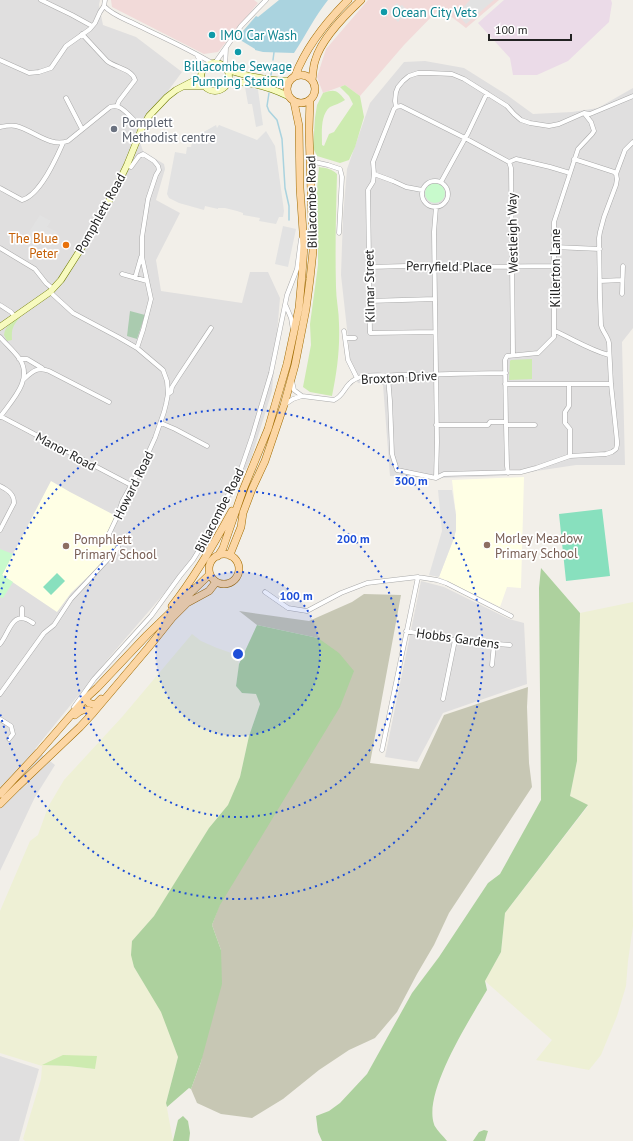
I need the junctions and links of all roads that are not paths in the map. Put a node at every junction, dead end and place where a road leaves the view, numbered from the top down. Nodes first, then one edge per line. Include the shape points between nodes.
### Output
1 (40, 0) edge
2 (105, 0) edge
3 (266, 0) edge
4 (361, 0) edge
5 (347, 2) edge
6 (104, 6) junction
7 (351, 10) junction
8 (94, 25) junction
9 (82, 34) junction
10 (226, 47) junction
11 (197, 54) junction
12 (0, 60) edge
13 (213, 63) junction
14 (226, 69) junction
15 (202, 73) junction
16 (295, 76) junction
17 (312, 80) junction
18 (289, 81) junction
19 (227, 83) junction
20 (184, 86) junction
21 (204, 86) junction
22 (487, 93) junction
23 (288, 96) junction
24 (633, 96) edge
25 (66, 98) dead end
26 (310, 100) junction
27 (294, 102) junction
28 (117, 106) junction
29 (396, 107) junction
30 (584, 113) junction
31 (0, 127) edge
32 (82, 128) junction
33 (142, 128) junction
34 (464, 138) junction
35 (633, 142) edge
36 (63, 143) junction
37 (574, 159) junction
38 (310, 161) junction
39 (509, 162) junction
40 (127, 165) junction
41 (570, 173) junction
42 (374, 174) junction
43 (616, 174) junction
44 (441, 182) junction
45 (0, 189) edge
46 (422, 190) junction
47 (436, 207) junction
48 (302, 231) junction
49 (339, 233) dead end
50 (554, 247) junction
51 (0, 248) edge
52 (600, 249) junction
53 (142, 257) junction
54 (434, 266) junction
55 (554, 266) junction
56 (623, 266) dead end
57 (369, 267) junction
58 (512, 267) junction
59 (122, 274) dead end
60 (135, 278) junction
61 (622, 280) junction
62 (147, 281) junction
63 (600, 281) junction
64 (51, 290) junction
65 (622, 294) dead end
66 (435, 299) junction
67 (369, 300) junction
68 (0, 305) edge
69 (285, 305) junction
70 (14, 317) junction
71 (0, 327) edge
72 (211, 328) dead end
73 (344, 331) dead end
74 (435, 332) junction
75 (555, 332) junction
76 (293, 336) junction
77 (0, 337) edge
78 (345, 338) junction
79 (355, 338) dead end
80 (136, 348) junction
81 (513, 354) junction
82 (609, 355) junction
83 (19, 358) junction
84 (42, 368) junction
85 (506, 373) junction
86 (388, 377) junction
87 (436, 377) junction
88 (357, 378) junction
89 (291, 379) junction
90 (24, 380) junction
91 (505, 384) junction
92 (569, 384) junction
93 (611, 384) junction
94 (168, 394) junction
95 (302, 396) junction
96 (109, 402) dead end
97 (284, 405) junction
98 (0, 416) edge
99 (161, 423) junction
100 (506, 424) junction
101 (436, 425) junction
102 (535, 425) dead end
103 (207, 446) dead end
104 (570, 456) junction
105 (508, 473) junction
106 (436, 478) junction
107 (131, 485) junction
108 (0, 486) edge
109 (243, 490) junction
110 (0, 530) edge
111 (218, 556) junction
112 (231, 556) junction
113 (210, 574) junction
114 (418, 577) junction
115 (216, 582) junction
116 (265, 592) dead end
117 (22, 608) dead end
118 (511, 616) dead end
119 (22, 618) junction
120 (32, 623) dead end
121 (152, 631) junction
122 (406, 631) junction
123 (455, 640) junction
124 (0, 644) edge
125 (494, 644) junction
126 (510, 645) dead end
127 (492, 665) dead end
128 (118, 683) junction
129 (0, 694) edge
130 (84, 696) junction
131 (443, 699) dead end
132 (93, 714) junction
133 (0, 720) edge
134 (58, 730) junction
135 (9, 739) dead end
136 (382, 750) dead end
137 (0, 794) edge
138 (0, 804) edge

1 - 8 street
2 - 6 street
3 - 10 street via 241,26
4 - 7 main road
5 - 7 main road
5 - 16 main road via 323,29 298,67
6 - 8 street
6 - 11 street
7 - 17 main road via 321,47 315,61
8 - 9 street
9 - 12 street via 66,46 47,70 29,73
9 - 28 street via 107,62 134,76 135,80
10 - 13 street
10 - 14 street
11 - 13 street
11 - 15 street
13 - 14 street
13 - 15 street
14 - 18 street via 270,80
14 - 19 street
15 - 20 street, Pomphlett Road
15 - 21 street via 201,80
16 - 17 main road via 307,76
16 - 18 main road
17 - 26 main road via 315,90
18 - 23 main road via 286,86
19 - 21 street via 215,91
19 - 23 street via 264,86
20 - 21 street
20 - 33 street, Pomphlett Road via 167,97 149,116
22 - 29 street via 452,74 418,73 403,80 398,87
22 - 30 street via 507,106 521,120 530,123 549,126
22 - 34 street
23 - 27 main road
24 - 30 street via 590,114
25 - 32 street
26 - 27 main road via 300,104
26 - 38 main road, Billacombe Road
27 - 48 main road, Billacombe Road via 299,126
28 - 32 street via 110,107
28 - 33 street
29 - 34 street via 401,106
29 - 42 street, Kilmar Street via 373,162
30 - 37 street, Killerton Lane via 594,131 578,149
31 - 36 street via 16,126 48,140
32 - 36 street
33 - 40 street, Pomphlett Road
34 - 39 street
34 - 44 street
35 - 43 street via 625,150
36 - 45 street via 43,181 27,198 22,200
37 - 41 street, Killerton Lane
37 - 43 street
38 - 49 street via 340,169 342,177
38 - 89 main road, Billacombe Road via 313,251 300,342
39 - 41 street via 516,159
39 - 58 street, Westleigh Way
40 - 53 street via 130,167 143,154 154,161 159,170 148,199 142,237
40 - 64 street, Pomphlett Road via 84,244 61,280
41 - 50 street, Killerton Lane via 554,222
42 - 46 street via 406,187
42 - 57 street, Kilmar Street via 368,190
43 - 52 street via 616,185 600,232
44 - 46 street via 430,181
44 - 47 street via 447,188 448,196 444,203
46 - 47 street via 426,203
47 - 54 street
48 - 69 street, Billacombe Road via 297,269
48 - 76 main road, Billacombe Road via 302,276
50 - 52 street
50 - 55 street, Killerton Lane
51 - 64 street, Howard Road via 35,269
52 - 63 street
53 - 60 street
53 - 62 street
54 - 57 street, Perryfield Place
54 - 58 street, Perryfield Place
54 - 66 street
55 - 58 street, Perryfield Place
55 - 75 street, Killerton Lane
56 - 61 street
57 - 67 street, Kilmar Street
58 - 81 street, Westleigh Way
59 - 60 street
60 - 62 street
61 - 63 street
61 - 65 street
62 - 80 street via 152,299
63 - 82 street via 601,325 610,343
64 - 70 street, Pomphlett Road
64 - 80 street, Howard Road via 73,313
66 - 67 street
66 - 74 street
67 - 74 street, Kilmar Street via 370,333
68 - 70 street
69 - 76 street, Billacombe Road via 291,318
69 - 130 street, Billacombe Road via 271,373 252,437 241,469 209,534 152,616 94,679
70 - 71 street, Pomphlett Road
72 - 94 street
73 - 78 street
74 - 87 street
75 - 81 street via 554,337 535,354
75 - 82 street
76 - 109 main road, Billacombe Road via 268,429
77 - 83 street
78 - 79 street
78 - 88 street via 348,360
80 - 94 street, Howard Road via 163,370
81 - 85 street via 505,360
82 - 93 street
83 - 84 street
83 - 90 street via 23,366
84 - 90 street
84 - 96 street
85 - 87 street, Broxton Drive
85 - 91 street
86 - 87 street, Broxton Drive
86 - 88 street, Broxton Drive
86 - 106 street via 392,454 397,470
87 - 101 street
88 - 95 street, Broxton Drive via 348,384 339,398 334,400
89 - 95 street via 294,390
89 - 97 main road, Billacombe Road
90 - 98 street
91 - 92 street
91 - 100 street
92 - 93 street
92 - 104 street via 569,406 565,412 565,423 570,429
93 - 104 street via 616,449 606,454
94 - 99 street, Howard Road
95 - 97 street
97 - 112 main road, Billacombe Road via 243,513
98 - 107 street, Manor Road
99 - 103 street
99 - 107 street, Howard Road
100 - 101 street via 490,422 488,425
100 - 102 street
100 - 105 street
101 - 106 street
104 - 105 street via 536,468
105 - 106 street via 444,474
107 - 129 street, Howard Road via 109,534 118,544 118,548 71,599
108 - 110 street via 8,490 14,499
109 - 111 main road, Billacombe Road
109 - 121 main road, Billacombe Road via 182,594
111 - 112 main road, Billacombe Road
111 - 113 main road, Billacombe Road via 210,564
112 - 115 main road via 240,567 238,577 231,583
113 - 115 main road
113 - 121 main road, Billacombe Road
114 - 116 street via 367,583 306,611 288,608
114 - 118 street via 446,583
114 - 122 street
115 - 128 main road via 209,591 187,603 172,618
117 - 119 street
119 - 120 street
119 - 124 street via 12,623
121 - 130 main road, Billacombe Road via 97,688
122 - 123 street, Hobbs Gardens
122 - 136 street
123 - 125 street, Hobbs Gardens
123 - 131 street
125 - 126 street, Hobbs Gardens
125 - 127 street
128 - 130 main road via 95,705 89,704
128 - 132 main road
130 - 134 main road, Billacombe Road
132 - 134 main road via 87,710 80,711
132 - 138 main road
133 - 135 street via 11,726 13,734
134 - 137 main road, Billacombe Road

